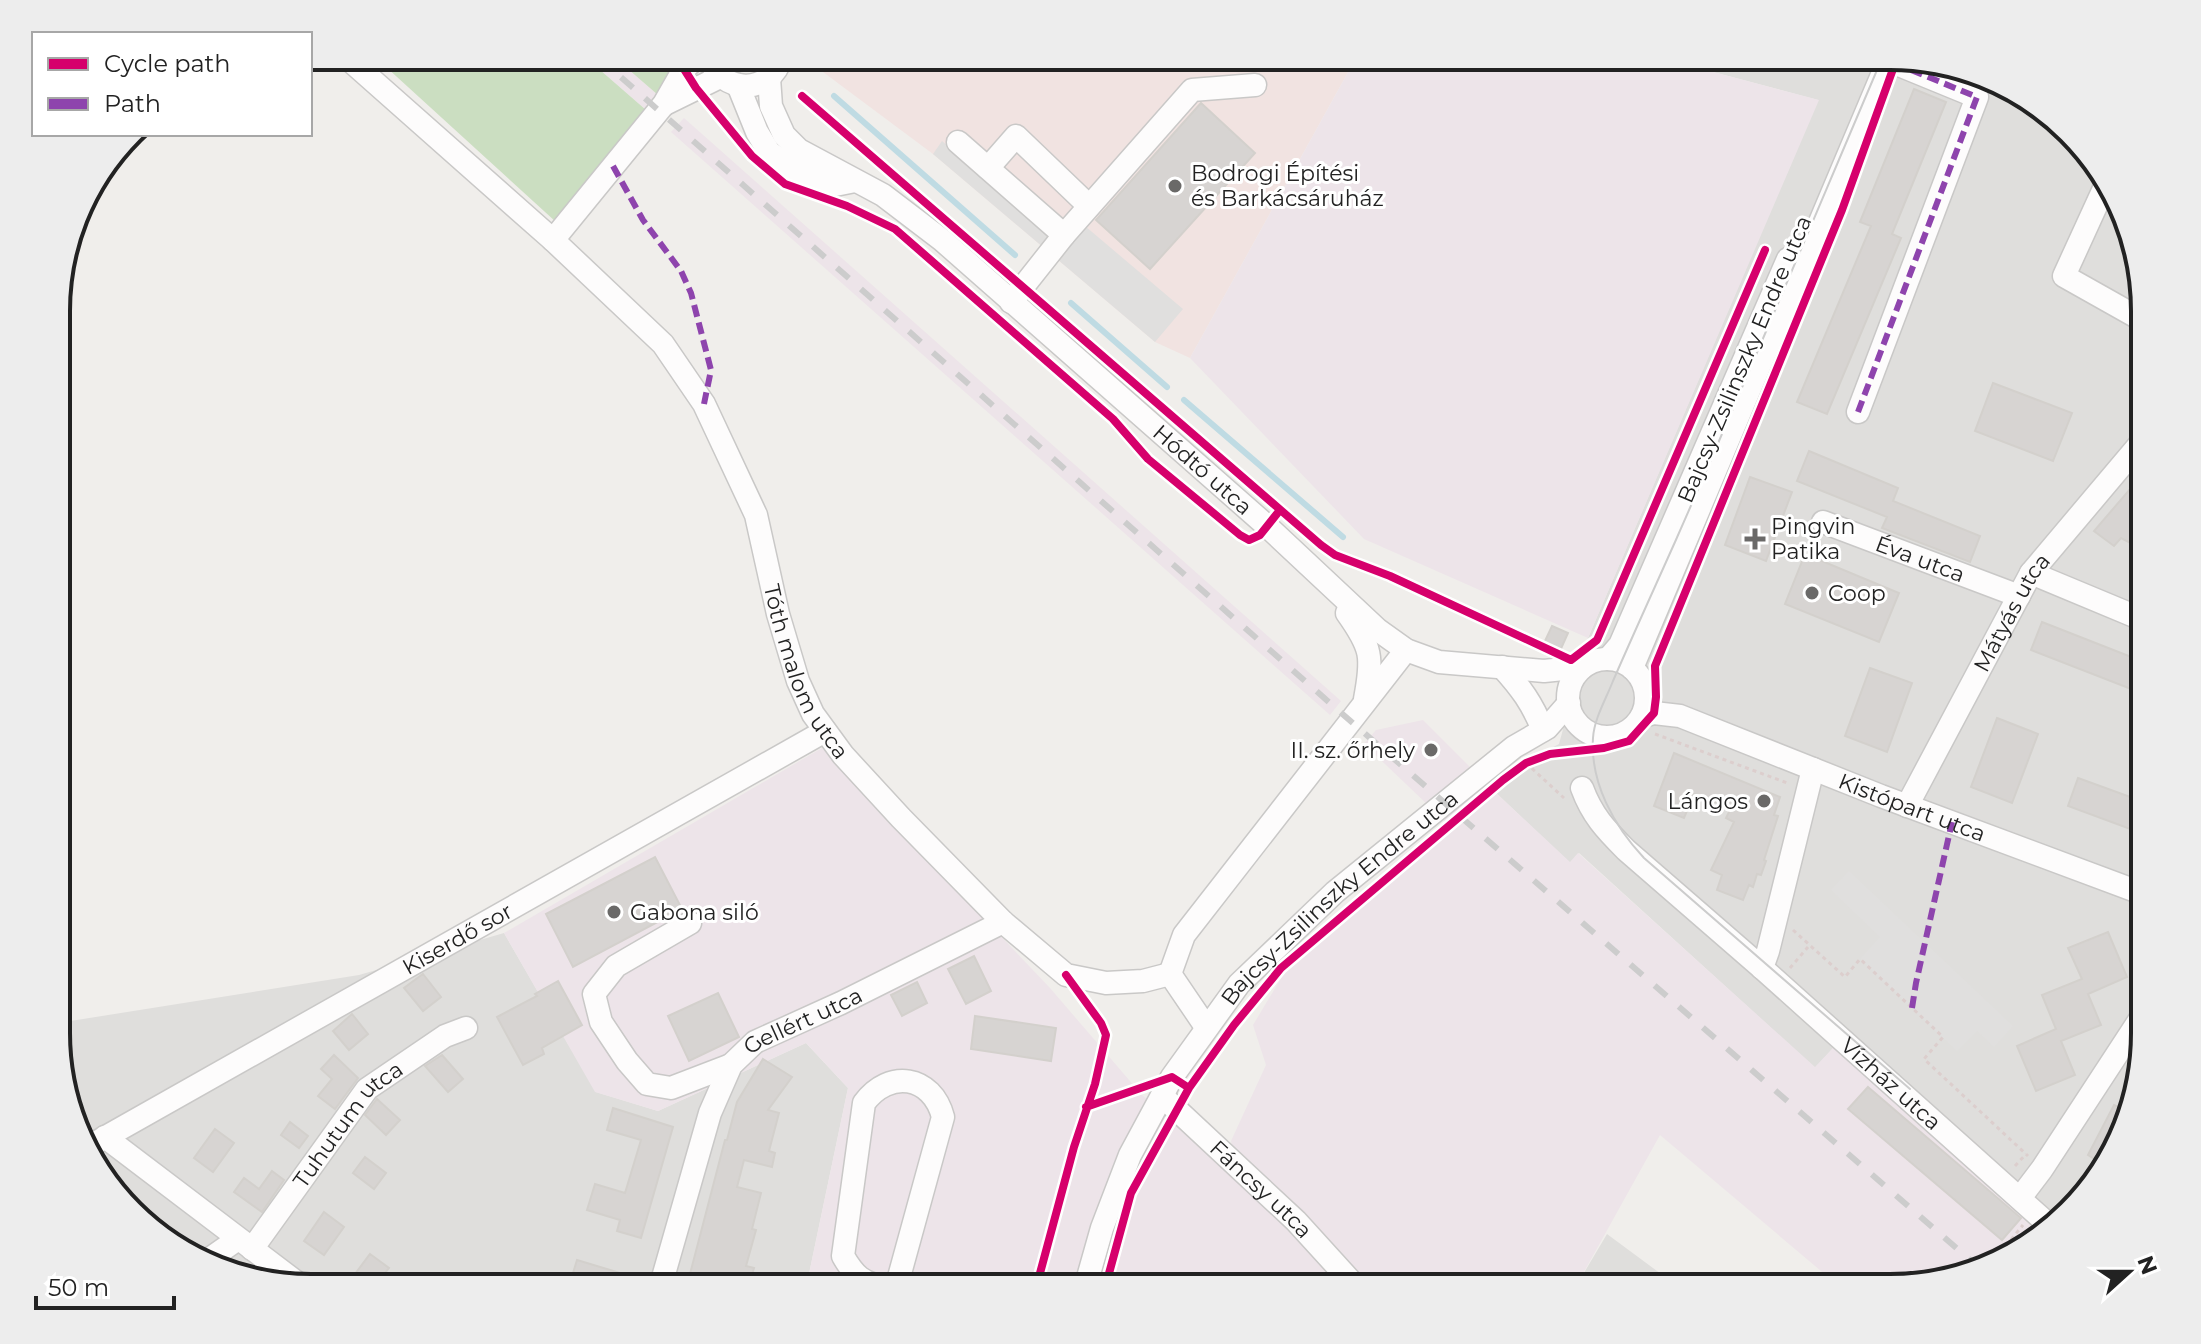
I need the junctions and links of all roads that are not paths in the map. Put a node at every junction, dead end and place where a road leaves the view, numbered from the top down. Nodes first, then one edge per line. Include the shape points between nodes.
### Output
1 (361, 70) edge
2 (683, 70) edge
3 (717, 70) edge
4 (776, 70) edge
5 (1876, 70) edge
6 (1877, 70) edge
7 (1917, 72) edge
8 (769, 78) junction
9 (729, 81) junction
10 (1255, 85) dead end
11 (664, 104) junction
12 (958, 142) dead end
13 (988, 168) junction
14 (856, 181) junction
15 (2101, 195) edge
16 (1089, 206) junction
17 (1064, 235) junction
18 (553, 240) junction
19 (1011, 302) junction
20 (2130, 313) edge
21 (1858, 412) dead end
22 (2130, 456) edge
23 (1823, 522) dead end
24 (2031, 573) junction
25 (1323, 579) junction
26 (2019, 596) junction
27 (2130, 614) edge
28 (1406, 650) junction
29 (1608, 659) junction
30 (1502, 667) junction
31 (1583, 667) junction
32 (1632, 668) junction
33 (1645, 688) junction
34 (1365, 701) junction
35 (1569, 703) junction
36 (1680, 716) junction
37 (1648, 725) junction
38 (1581, 727) junction
39 (1545, 729) junction
40 (825, 731) junction
41 (1810, 779) junction
42 (1582, 788) dead end
43 (1907, 806) junction
44 (2130, 889) edge
45 (1003, 922) junction
46 (690, 923) dead end
47 (1762, 968) junction
48 (1170, 974) junction
49 (1206, 1027) junction
50 (466, 1028) dead end
51 (2130, 1032) edge
52 (731, 1065) junction
53 (1162, 1096) junction
54 (97, 1142) edge
55 (2020, 1198) junction
56 (2043, 1219) edge
57 (245, 1244) junction
58 (218, 1256) edge
59 (283, 1272) edge
60 (1344, 1273) edge
61 (664, 1274) edge
62 (856, 1274) edge
63 (900, 1274) edge
64 (1089, 1274) edge

1 - 18 street, Tóth malom utca
2 - 11 street
3 - 9 street, Hódtó utca
4 - 8 street
5 - 29 street, Bajcsy-Zsilinszky Endre utca via 1620,645
6 - 32 street, Bajcsy-Zsilinszky Endre utca
7 - 21 street via 1977,97
8 - 9 street via 749,86
8 - 14 street, Hódtó utca via 771,106 784,135 799,150
9 - 11 street
9 - 14 street, Hódtó utca via 769,152 803,176 835,185
10 - 16 street via 1192,90
11 - 18 street
12 - 13 street
13 - 16 street via 1016,136
13 - 17 street
14 - 19 street, Hódtó utca via 942,240
15 - 20 street via 2064,276
16 - 17 street
17 - 19 street
18 - 40 street, Tóth malom utca via 663,344 704,404 756,515 798,681
19 - 25 street, Hódtó utca
22 - 24 street, Mátyás utca
23 - 26 street, Éva utca
24 - 26 street, Mátyás utca
24 - 27 street
25 - 28 street, Hódtó utca
25 - 34 street via 1367,644 1371,668
26 - 43 street, Mátyás utca
28 - 30 street, Hódtó utca via 1439,662
28 - 34 street
29 - 31 street
29 - 32 street
30 - 31 street, Hódtó utca
30 - 39 street
31 - 35 street via 1574,677
32 - 33 street
33 - 36 street, Kistópart utca
33 - 37 street
34 - 48 street via 1184,935
35 - 38 street
35 - 39 street, Bajcsy-Zsilinszky Endre utca
36 - 37 street, Kistópart utca via 1654,713
36 - 41 street, Kistópart utca
37 - 38 street via 1605,737
38 - 39 street
39 - 49 street, Bajcsy-Zsilinszky Endre utca via 1514,747 1335,892 1239,984
40 - 45 street, Tóth malom utca
40 - 54 street, Kiserdő sor
41 - 43 street, Kistópart utca
41 - 47 street
42 - 47 street, Vízház utca via 1589,808 1607,831
43 - 44 street, Kistópart utca
45 - 48 street, Tóth malom utca via 1066,975 1106,983
45 - 52 street, Gellért utca via 755,1042
46 - 52 street via 616,966 594,994 601,1022 647,1084 671,1088
47 - 55 street, Vízház utca
48 - 49 street
49 - 53 street, Bajcsy-Zsilinszky Endre utca
50 - 57 street, Tuhutum utca via 445,1036 367,1089
51 - 55 street via 2034,1162
52 - 61 street, Gellért utca via 710,1113
53 - 60 street, Fáncsy utca via 1296,1221
53 - 64 street, Bajcsy-Zsilinszky Endre utca via 1130,1155
54 - 57 street
55 - 56 street, Vízház utca
57 - 58 street, Tuhutum utca
57 - 59 street
62 - 63 street via 843,1256 864,1103 897,1080 932,1093 943,1117

